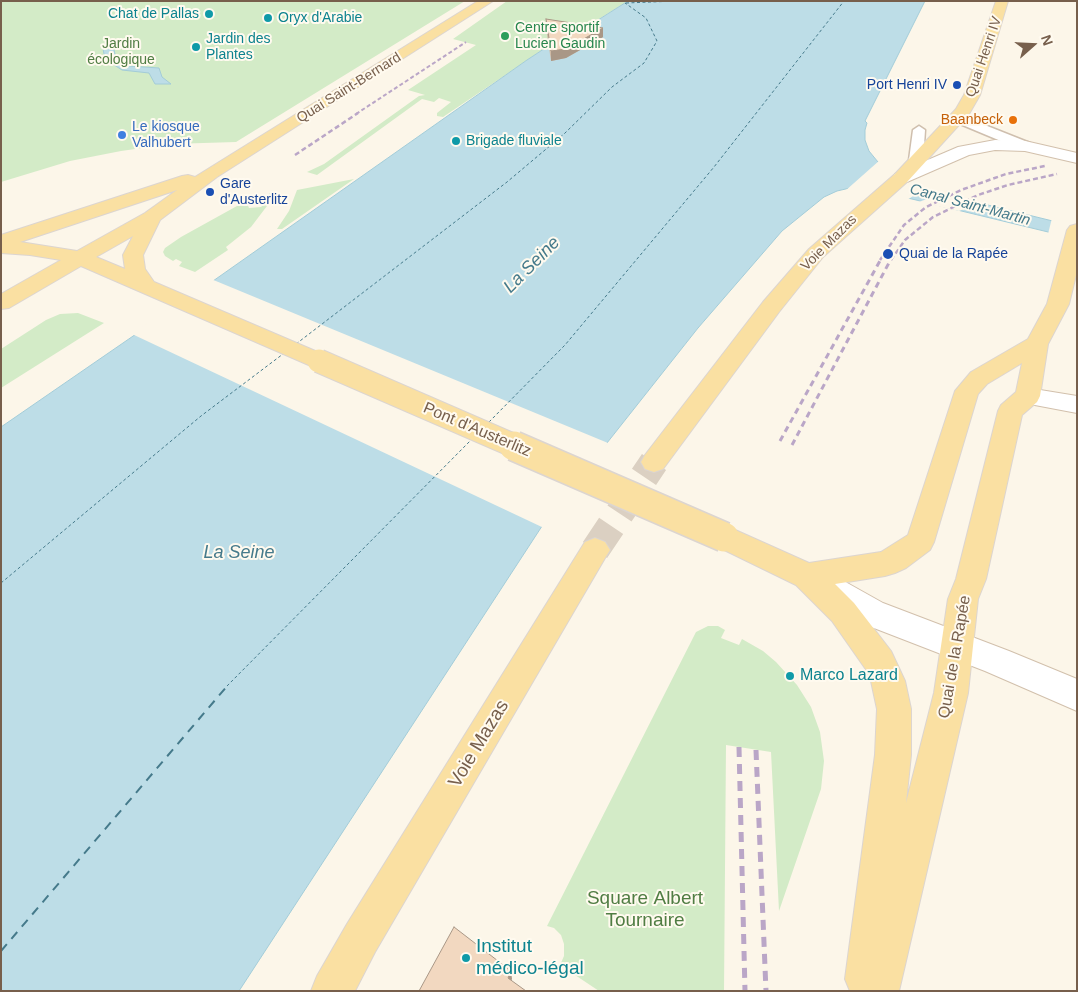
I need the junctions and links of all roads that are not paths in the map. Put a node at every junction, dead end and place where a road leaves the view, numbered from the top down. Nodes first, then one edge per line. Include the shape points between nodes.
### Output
1 (486, 1) edge
2 (1002, 1) edge
3 (957, 118) junction
4 (918, 130) dead end
5 (1024, 146) junction
6 (1077, 158) edge
7 (916, 160) junction
8 (211, 173) junction
9 (901, 178) junction
10 (152, 217) junction
11 (1077, 230) edge
12 (1, 242) edge
13 (1, 247) edge
14 (81, 258) junction
15 (146, 286) junction
16 (6, 298) edge
17 (1037, 344) junction
18 (1028, 396) junction
19 (1077, 405) edge
20 (654, 462) tunnel mouth
21 (595, 550) tunnel mouth
22 (807, 576) junction
23 (957, 646) junction
24 (1077, 695) edge
25 (361, 938) junction
26 (332, 991) edge
27 (345, 991) edge
28 (865, 991) edge
29 (878, 991) edge

1 - 8 main road, Quai Saint-Bernard
2 - 3 main road, Quai Henri IV via 972,95
3 - 5 street
3 - 7 main road, Quai Henri IV
4 - 7 street
5 - 6 main road, Voie Mazas
5 - 9 main road, Voie Mazas via 979,147
7 - 9 main road, Quai Henri IV
8 - 10 main road, Quai Saint-Bernard
8 - 12 main road, Quai Saint-Bernard
9 - 20 main road, Voie Mazas via 816,253
10 - 14 main road, Quai Saint-Bernard
10 - 15 main road via 133,255 135,269
11 - 17 main road via 1058,304
13 - 14 main road, Pont d'Austerlitz
14 - 15 main road, Pont d'Austerlitz
14 - 16 main road, Quai Saint-Bernard
15 - 22 main road, Pont d'Austerlitz, bridge
17 - 18 main road
17 - 22 main road via 979,378 968,391 920,542 884,564
18 - 19 main road
18 - 23 main road, Quai de la Rapée via 1010,411 971,579 963,599
21 - 25 main road, Voie Mazas
22 - 23 main road, Pont d'Austerlitz via 872,613
22 - 28 main road via 843,612 879,661 888,681 894,709 893,754
23 - 24 main road, Pont d'Austerlitz
23 - 29 main road, Quai de la Rapée via 951,693
25 - 26 main road
25 - 27 main road

